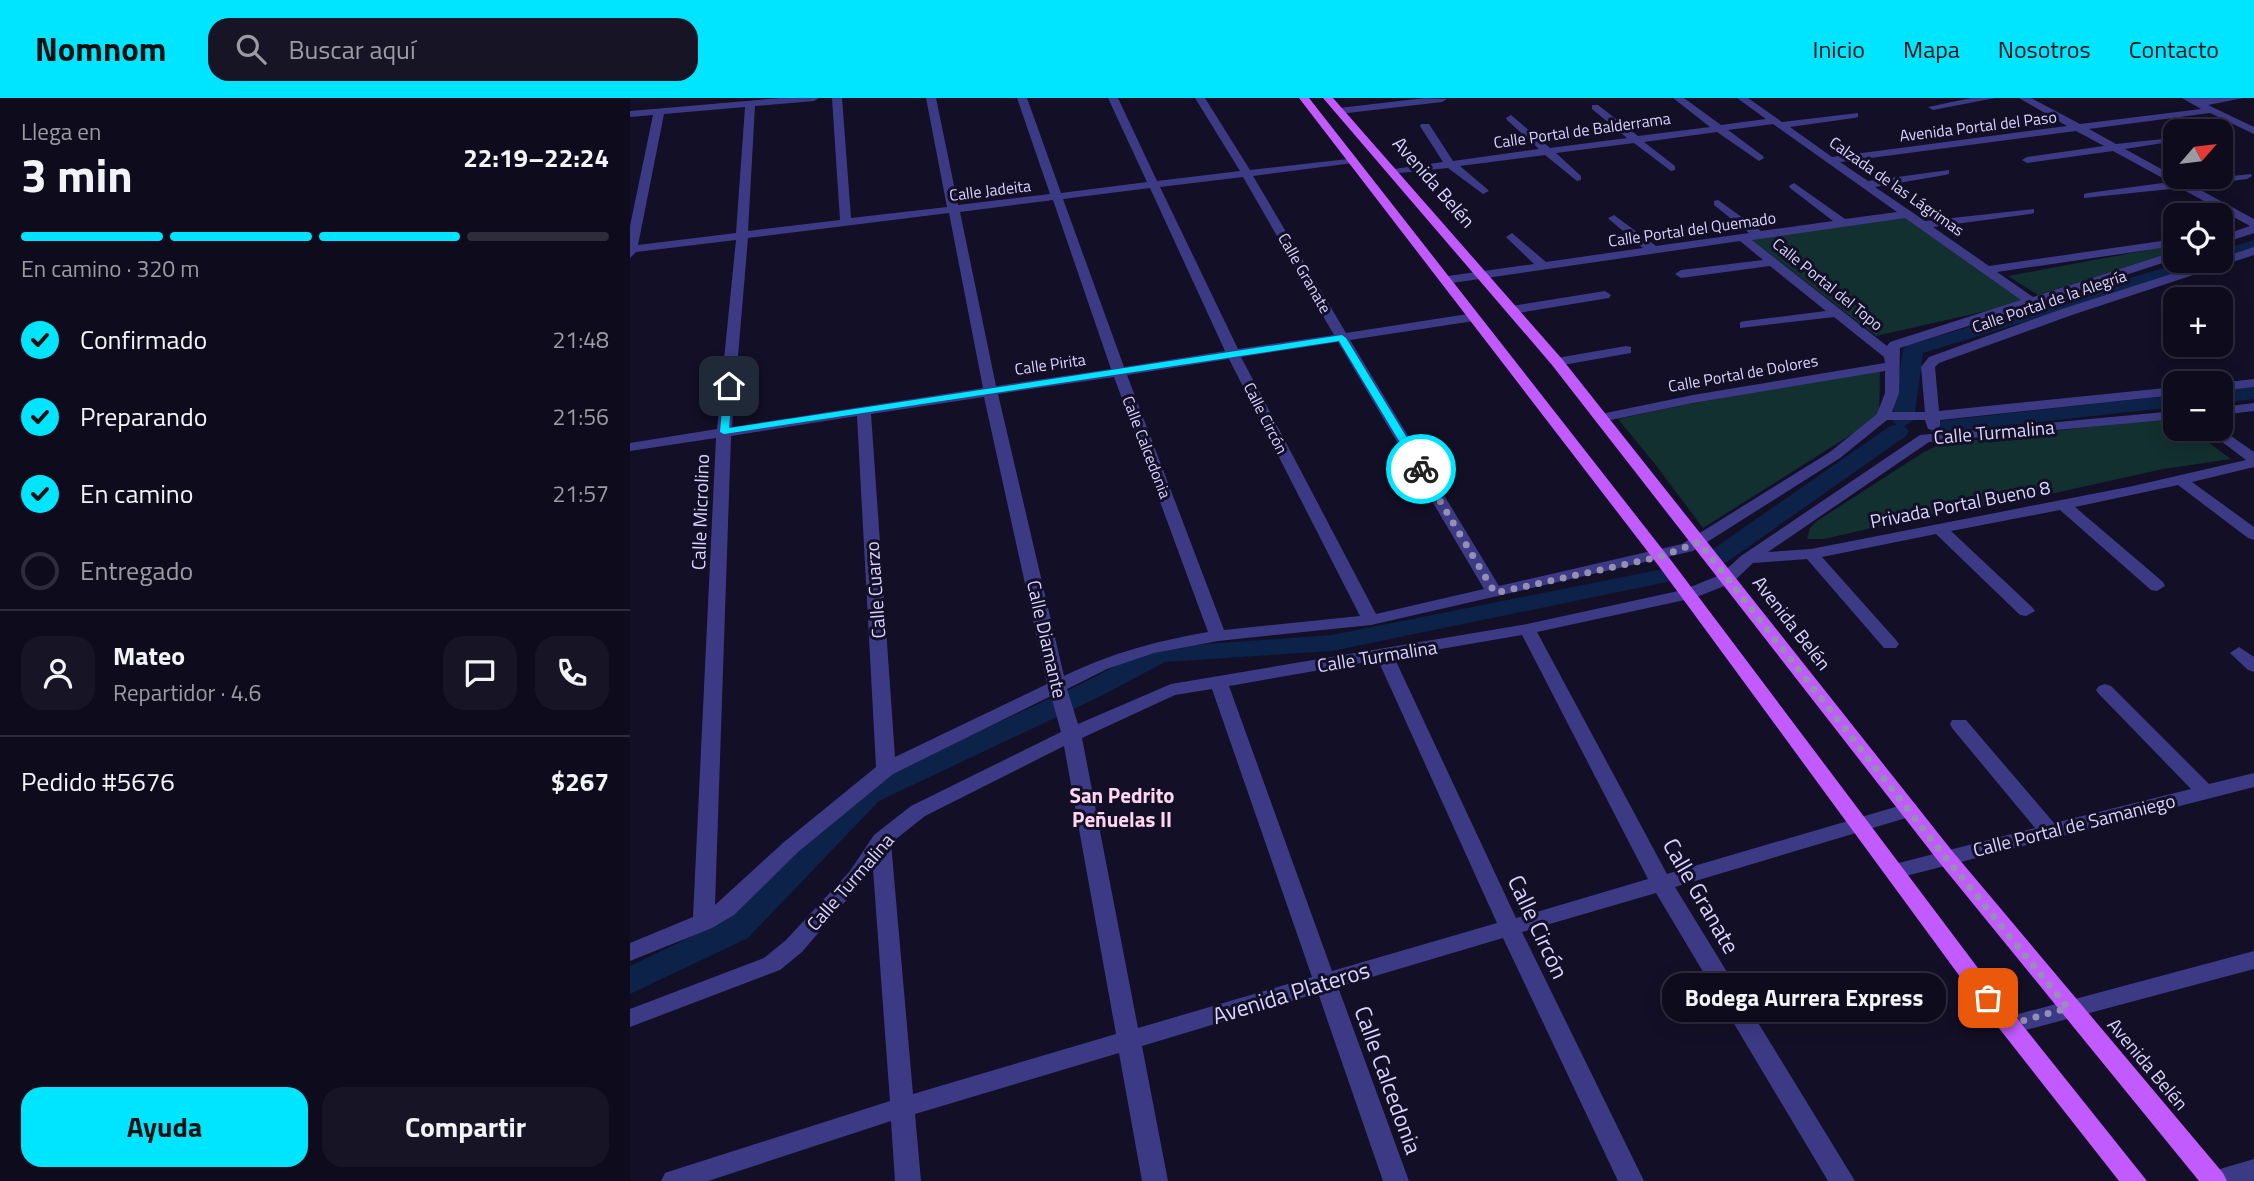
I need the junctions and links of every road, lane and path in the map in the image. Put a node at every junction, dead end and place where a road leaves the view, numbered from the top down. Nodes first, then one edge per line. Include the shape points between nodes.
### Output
1 (641, 98) edge
2 (814, 98) edge
3 (836, 98) edge
4 (931, 98) edge
5 (1022, 98) edge
6 (1113, 98) edge
7 (1199, 98) edge
8 (1304, 98) edge
9 (1328, 98) edge
10 (1678, 98) edge
11 (1742, 98) edge
12 (1990, 98) edge
13 (2024, 98) edge
14 (2187, 98) edge
15 (2238, 98) edge
16 (1442, 99) edge
17 (739, 103) edge
18 (2198, 103) junction
19 (1595, 107) dead end
20 (1933, 107) dead end
21 (2212, 110) junction
22 (1339, 111) junction
23 (659, 112) junction
24 (633, 114) edge
25 (1854, 115) dead end
26 (1511, 118) dead end
27 (1777, 123) junction
28 (1424, 126) dead end
29 (1720, 128) junction
30 (2080, 129) junction
31 (2254, 131) edge
32 (1634, 139) junction
33 (2159, 141) dead end
34 (2116, 148) junction
35 (1548, 151) junction
36 (1759, 158) dead end
37 (2027, 159) dead end
38 (1353, 160) junction
39 (1831, 160) junction
40 (1450, 163) junction
41 (1671, 168) dead end
42 (1394, 172) junction
43 (1945, 172) dead end
44 (2163, 173) edge
45 (1248, 174) junction
46 (2247, 176) dead end
47 (2233, 177) edge
48 (1577, 178) dead end
49 (1152, 185) junction
50 (1866, 185) junction
51 (2163, 185) edge
52 (1794, 186) dead end
53 (2191, 189) edge
54 (1483, 191) dead end
55 (2088, 196) dead end
56 (1055, 198) junction
57 (1718, 203) dead end
58 (956, 209) junction
59 (2030, 211) dead end
60 (1906, 214) junction
61 (1614, 218) dead end
62 (846, 222) junction
63 (1843, 223) junction
64 (1924, 225) junction
65 (2252, 228) edge
66 (2233, 234) edge
67 (742, 236) junction
68 (1760, 236) junction
69 (1512, 237) dead end
70 (1743, 238) junction
71 (2163, 244) edge
72 (631, 251) edge
73 (1654, 251) junction
74 (2254, 251) edge
75 (2163, 259) edge
76 (1772, 262) junction
77 (1543, 266) junction
78 (1987, 270) junction
79 (1681, 274) dead end
80 (1483, 275) junction
81 (1445, 279) junction
82 (1605, 295) dead end
83 (2032, 302) junction
84 (1513, 310) junction
85 (1837, 313) junction
86 (1474, 317) junction
87 (1745, 325) dead end
88 (1342, 338) junction
89 (1626, 350) dead end
90 (1234, 356) junction
91 (1891, 361) junction
92 (1557, 362) junction
93 (1119, 372) junction
94 (2254, 383) edge
95 (2233, 386) edge
96 (990, 390) junction
97 (2163, 392) edge
98 (2254, 407) edge
99 (864, 410) junction
100 (2233, 410) edge
101 (1883, 416) junction
102 (1934, 416) junction
103 (2163, 416) edge
104 (1601, 418) junction
105 (724, 432) junction
106 (1925, 438) junction
107 (2228, 441) edge
108 (630, 447) edge
109 (2254, 461) edge
110 (2179, 479) junction
111 (2063, 505) junction
112 (1939, 529) junction
113 (2254, 536) edge
114 (1699, 542) junction
115 (1811, 554) junction
116 (1659, 557) junction
117 (1746, 559) junction
118 (1726, 579) junction
119 (2157, 586) dead end
120 (1495, 593) junction
121 (1688, 594) junction
122 (2026, 611) dead end
123 (1371, 620) junction
124 (1527, 629) junction
125 (1218, 636) junction
126 (1890, 644) dead end
127 (2239, 653) dead end
128 (1385, 656) junction
129 (2254, 666) edge
130 (1218, 681) junction
131 (2105, 690) dead end
132 (1059, 694) junction
133 (1959, 724) dead end
134 (1070, 729) junction
135 (886, 769) junction
136 (2254, 780) edge
137 (2205, 792) junction
138 (1909, 810) junction
139 (1857, 824) junction
140 (2049, 831) junction
141 (881, 840) junction
142 (1946, 858) junction
143 (1894, 871) junction
144 (1660, 881) junction
145 (704, 922) junction
146 (1509, 927) junction
147 (630, 952) edge
148 (2254, 960) edge
149 (1325, 984) junction
150 (2068, 1008) junction
151 (630, 1018) edge
152 (2011, 1024) junction
153 (1127, 1042) junction
154 (903, 1107) junction
155 (2254, 1170) edge
156 (682, 1180) edge
157 (908, 1181) edge
158 (1155, 1181) edge
159 (1396, 1181) edge
160 (1631, 1181) edge
161 (1842, 1181) edge
162 (2134, 1181) edge
163 (2215, 1181) edge

1 - 24 street
2 - 17 street
3 - 62 street
4 - 58 street, Calle Diamante
5 - 56 street, Calle Calcedonia
6 - 49 street, Calle Circón
7 - 45 street, Calle Granate
8 - 38 main road
9 - 22 main road, Avenida Belén
10 - 29 street
11 - 27 street, Calzada de las Lágrimas
12 - 20 street
13 - 30 street
14 - 18 street
15 - 18 street
16 - 22 street
17 - 23 street
17 - 67 street, Calle Microlino
18 - 21 street
19 - 32 street
21 - 30 street, Avenida Portal del Paso
21 - 31 street
22 - 42 main road, Avenida Belén
23 - 24 street
23 - 72 street
25 - 27 street, Calle Portal de Balderrama
26 - 35 street
27 - 29 street, Calle Portal de Balderrama
27 - 39 street, Calzada de las Lágrimas
28 - 40 street
29 - 32 street, Calle Portal de Balderrama
29 - 36 street
30 - 34 street
30 - 39 street, Avenida Portal del Paso
32 - 35 street, Calle Portal de Balderrama
32 - 41 street
33 - 34 street
34 - 37 street
34 - 44 street
35 - 40 street, Calle Portal de Balderrama
35 - 48 street
38 - 45 street, Calle Jadeita
38 - 81 main road
39 - 50 street, Calzada de las Lágrimas
40 - 42 street, Calle Portal de Balderrama
40 - 54 street
42 - 80 main road, Avenida Belén
43 - 50 street
45 - 49 street, Calle Jadeita
45 - 88 street, Calle Granate
46 - 47 street
49 - 56 street, Calle Jadeita
49 - 90 street, Calle Circón
50 - 60 street, Calzada de las Lágrimas
51 - 55 street
52 - 63 street
53 - 65 street
56 - 58 street, Calle Jadeita
56 - 93 street, Calle Calcedonia
57 - 68 street
58 - 62 street, Calle Jadeita
58 - 96 street, Calle Diamante
59 - 64 street
60 - 63 street, Calle Portal del Quemado
60 - 64 street, Calzada de las Lágrimas
61 - 73 street
62 - 67 street, Calle Jadeita
63 - 68 street, Calle Portal del Quemado
64 - 78 street, Calzada de las Lágrimas
65 - 66 street
67 - 72 street, Calle Jadeita
67 - 105 street, Calle Microlino
68 - 70 street, Calle Portal del Quemado
69 - 77 street
70 - 73 street, Calle Portal del Quemado
70 - 76 street, Calle Portal del Topo
71 - 78 street
73 - 77 street, Calle Portal del Quemado
74 - 102 street, Calle Portal de la Alegría via 1934,360 1928,366
75 - 83 street, Calle Portal de la Alegría
76 - 79 street
76 - 85 street, Calle Portal del Topo
77 - 80 street, Calle Portal del Quemado
78 - 83 street, Calzada de las Lágrimas
80 - 81 street, Calle Portal del Quemado
80 - 84 main road, Avenida Belén
81 - 86 main road
82 - 84 street
83 - 91 street, Calle Portal de la Alegría via 1903,342 1891,349
84 - 92 main road, Avenida Belén
85 - 87 street
85 - 91 street, Calle Portal del Topo
86 - 88 street, Calle Pirita
86 - 116 main road
88 - 90 street, Calle Pirita
88 - 120 street, Calle Granate
89 - 92 street
90 - 93 street, Calle Pirita
90 - 123 street, Calle Circón
91 - 101 street via 1892,393
91 - 104 street, Calle Portal de Dolores
92 - 104 main road, Avenida Belén
93 - 96 street, Calle Pirita
93 - 125 street, Calle Calcedonia
94 - 95 street
96 - 99 street, Calle Pirita
96 - 132 street, Calle Diamante
97 - 102 street, Calle Turmalina
98 - 100 street
99 - 105 street, Calle Pirita
99 - 135 street, Calle Cuarzo
101 - 102 street, Calle Turmalina
101 - 114 street, Calle Turmalina via 1835,455
102 - 106 street, Calle Portal de la Alegría
103 - 106 street, Calle Turmalina
104 - 114 main road, Avenida Belén
105 - 108 street, Calle Pirita
105 - 145 street, Calle Microlino
106 - 117 street, Calle Turmalina
107 - 109 street
109 - 110 street, Privada Portal Bueno 8
110 - 111 street, Privada Portal Bueno 8
110 - 113 street
111 - 112 street, Privada Portal Bueno 8
111 - 119 street
112 - 115 street, Privada Portal Bueno 8
112 - 122 street
114 - 116 street, Calle Turmalina
114 - 118 main road, Avenida Belén
115 - 117 street, Privada Portal Bueno 8
115 - 126 street
116 - 120 street, Calle Turmalina
116 - 121 main road
117 - 118 street, Calle Turmalina
118 - 121 street, Calle Turmalina
118 - 138 main road, Avenida Belén
120 - 123 street, Calle Turmalina
121 - 124 street, Calle Turmalina
121 - 139 main road
123 - 125 street, Calle Turmalina
124 - 128 street, Calle Turmalina
124 - 144 street, Calle Granate
125 - 132 street, Calle Turmalina via 1152,648 1101,665
127 - 129 street
128 - 130 street, Calle Turmalina
128 - 146 street, Calle Circón
130 - 134 street, Calle Turmalina via 1171,690
130 - 149 street, Calle Calcedonia
131 - 137 street
132 - 134 street, Calle Diamante
132 - 135 street, Calle Turmalina
133 - 140 street
134 - 141 street, Calle Turmalina via 919,811
134 - 153 street, Calle Diamante
135 - 145 street, Calle Turmalina via 791,847 726,909
136 - 137 street, Calle Portal de Samaniego
137 - 140 street, Calle Portal de Samaniego
138 - 139 street, Avenida Plateros
138 - 142 main road, Avenida Belén
139 - 143 main road
139 - 144 street, Avenida Plateros
140 - 142 street, Calle Portal de Samaniego
141 - 151 street, Calle Turmalina via 857,876 772,964
141 - 154 street
142 - 143 street, Calle Portal de Samaniego
142 - 150 main road, Avenida Belén
143 - 152 main road
144 - 146 street, Avenida Plateros
144 - 161 street, Calle Granate
145 - 147 street, Calle Turmalina
146 - 149 street, Avenida Plateros
146 - 160 street, Calle Circón
148 - 150 street
149 - 153 street, Avenida Plateros
149 - 159 street, Calle Calcedonia
150 - 152 street
150 - 163 main road, Avenida Belén
152 - 162 main road
153 - 154 street, Avenida Plateros
153 - 158 street, Calle Diamante
154 - 156 street, Avenida Plateros
154 - 157 street
155 - 163 street

